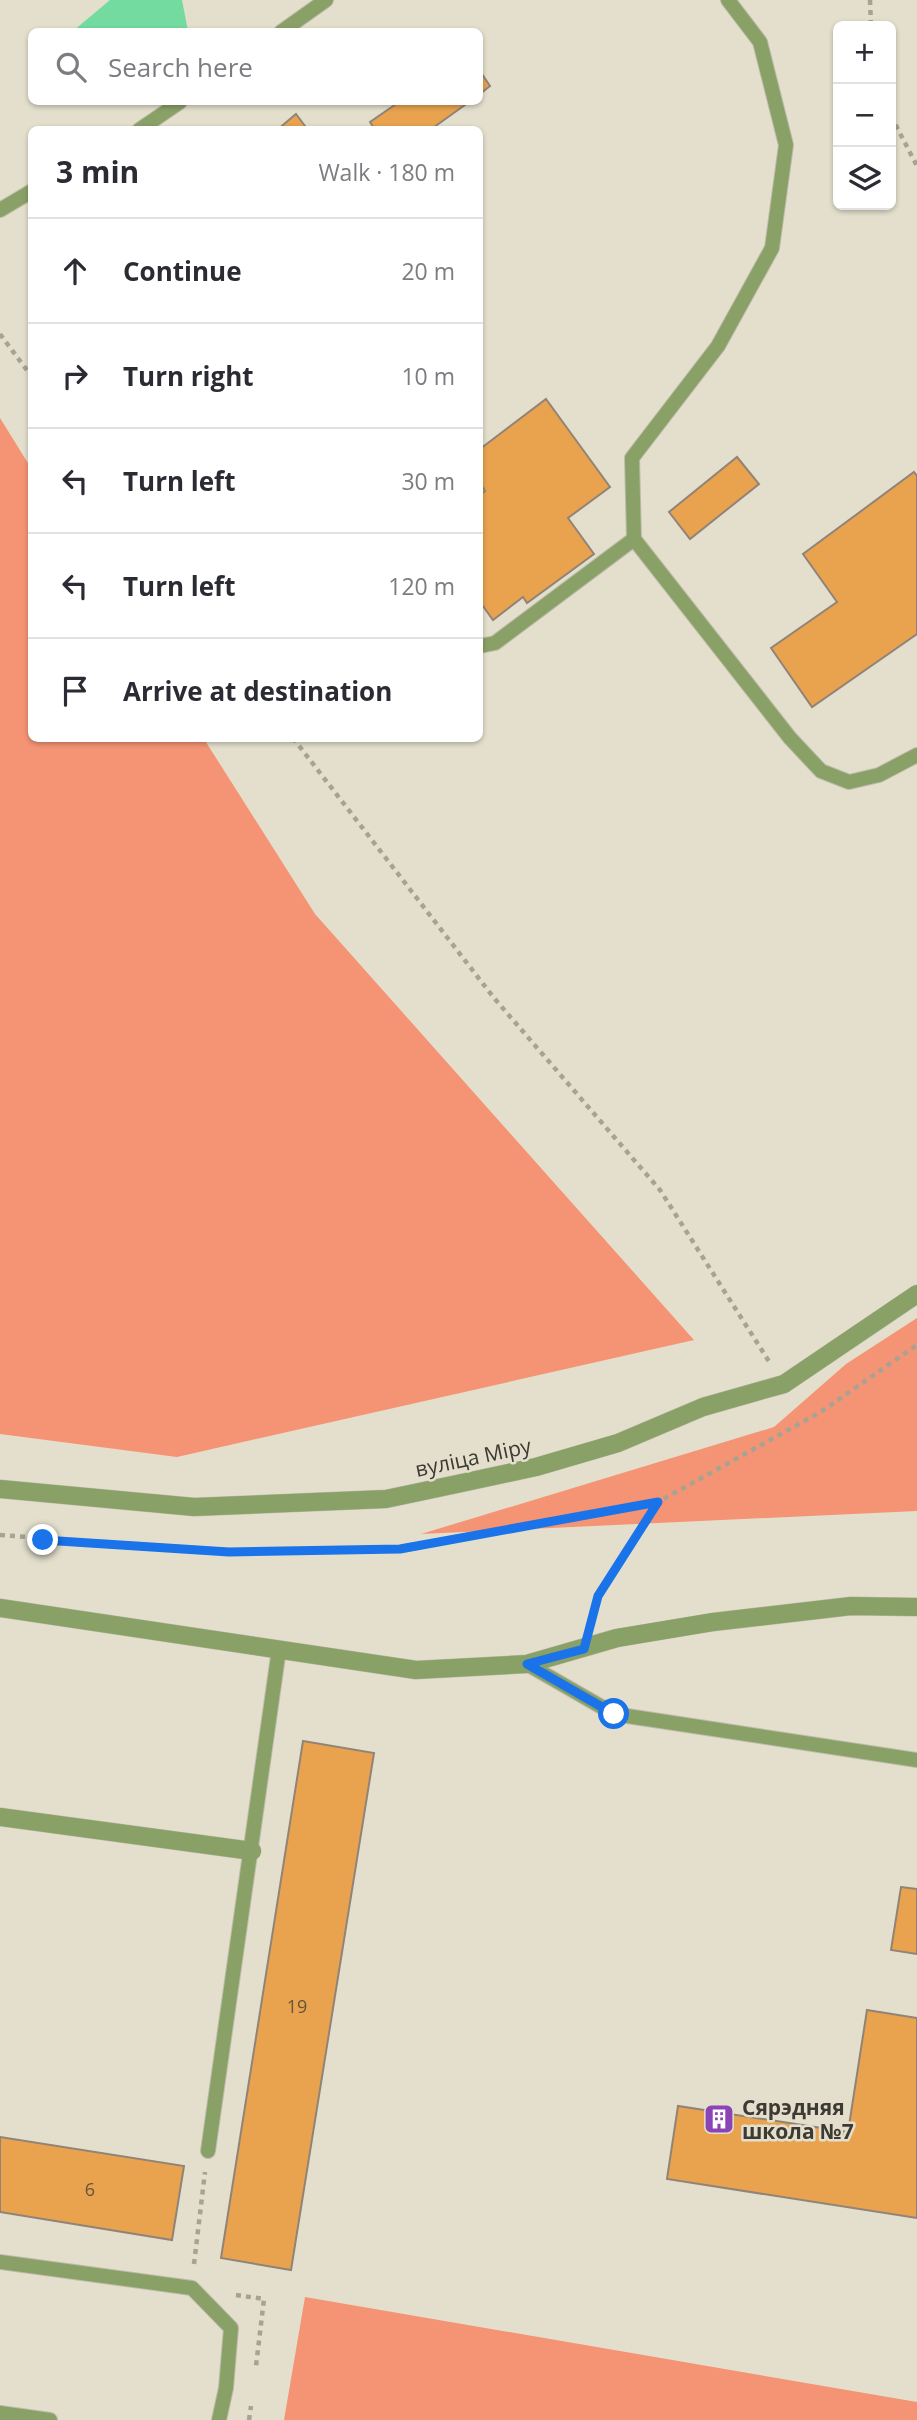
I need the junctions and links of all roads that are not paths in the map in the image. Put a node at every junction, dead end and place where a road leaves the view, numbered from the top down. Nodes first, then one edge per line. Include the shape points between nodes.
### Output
1 (326, 0) edge
2 (728, 0) edge
3 (287, 28) edge
4 (176, 105) edge
5 (145, 126) edge
6 (28, 193) edge
7 (0, 210) edge
8 (634, 539) junction
9 (483, 645) edge
10 (917, 755) edge
11 (917, 1294) edge
12 (0, 1489) edge
13 (917, 1607) edge
14 (0, 1608) edge
15 (279, 1650) junction
16 (527, 1664) junction
17 (917, 1760) edge
18 (0, 1817) edge
19 (252, 1851) junction
20 (208, 2151) road end
21 (0, 2262) edge
22 (0, 2413) edge
23 (50, 2420) edge
24 (219, 2420) edge

1 - 3 lane
2 - 8 lane via 760,43 786,145 772,248 718,346 632,458
4 - 5 lane
6 - 7 lane
8 - 9 lane via 495,643
8 - 10 lane via 821,771 849,782 879,775
11 - 12 street, вуліца Міру via 784,1384 703,1407 618,1443 536,1467 386,1499 194,1507
13 - 16 street via 851,1606 713,1622 617,1638
14 - 15 street
15 - 16 street via 416,1670
15 - 19 lane
16 - 17 lane via 614,1714
18 - 19 street
19 - 20 lane
21 - 24 lane via 192,2288 231,2328
22 - 23 lane

